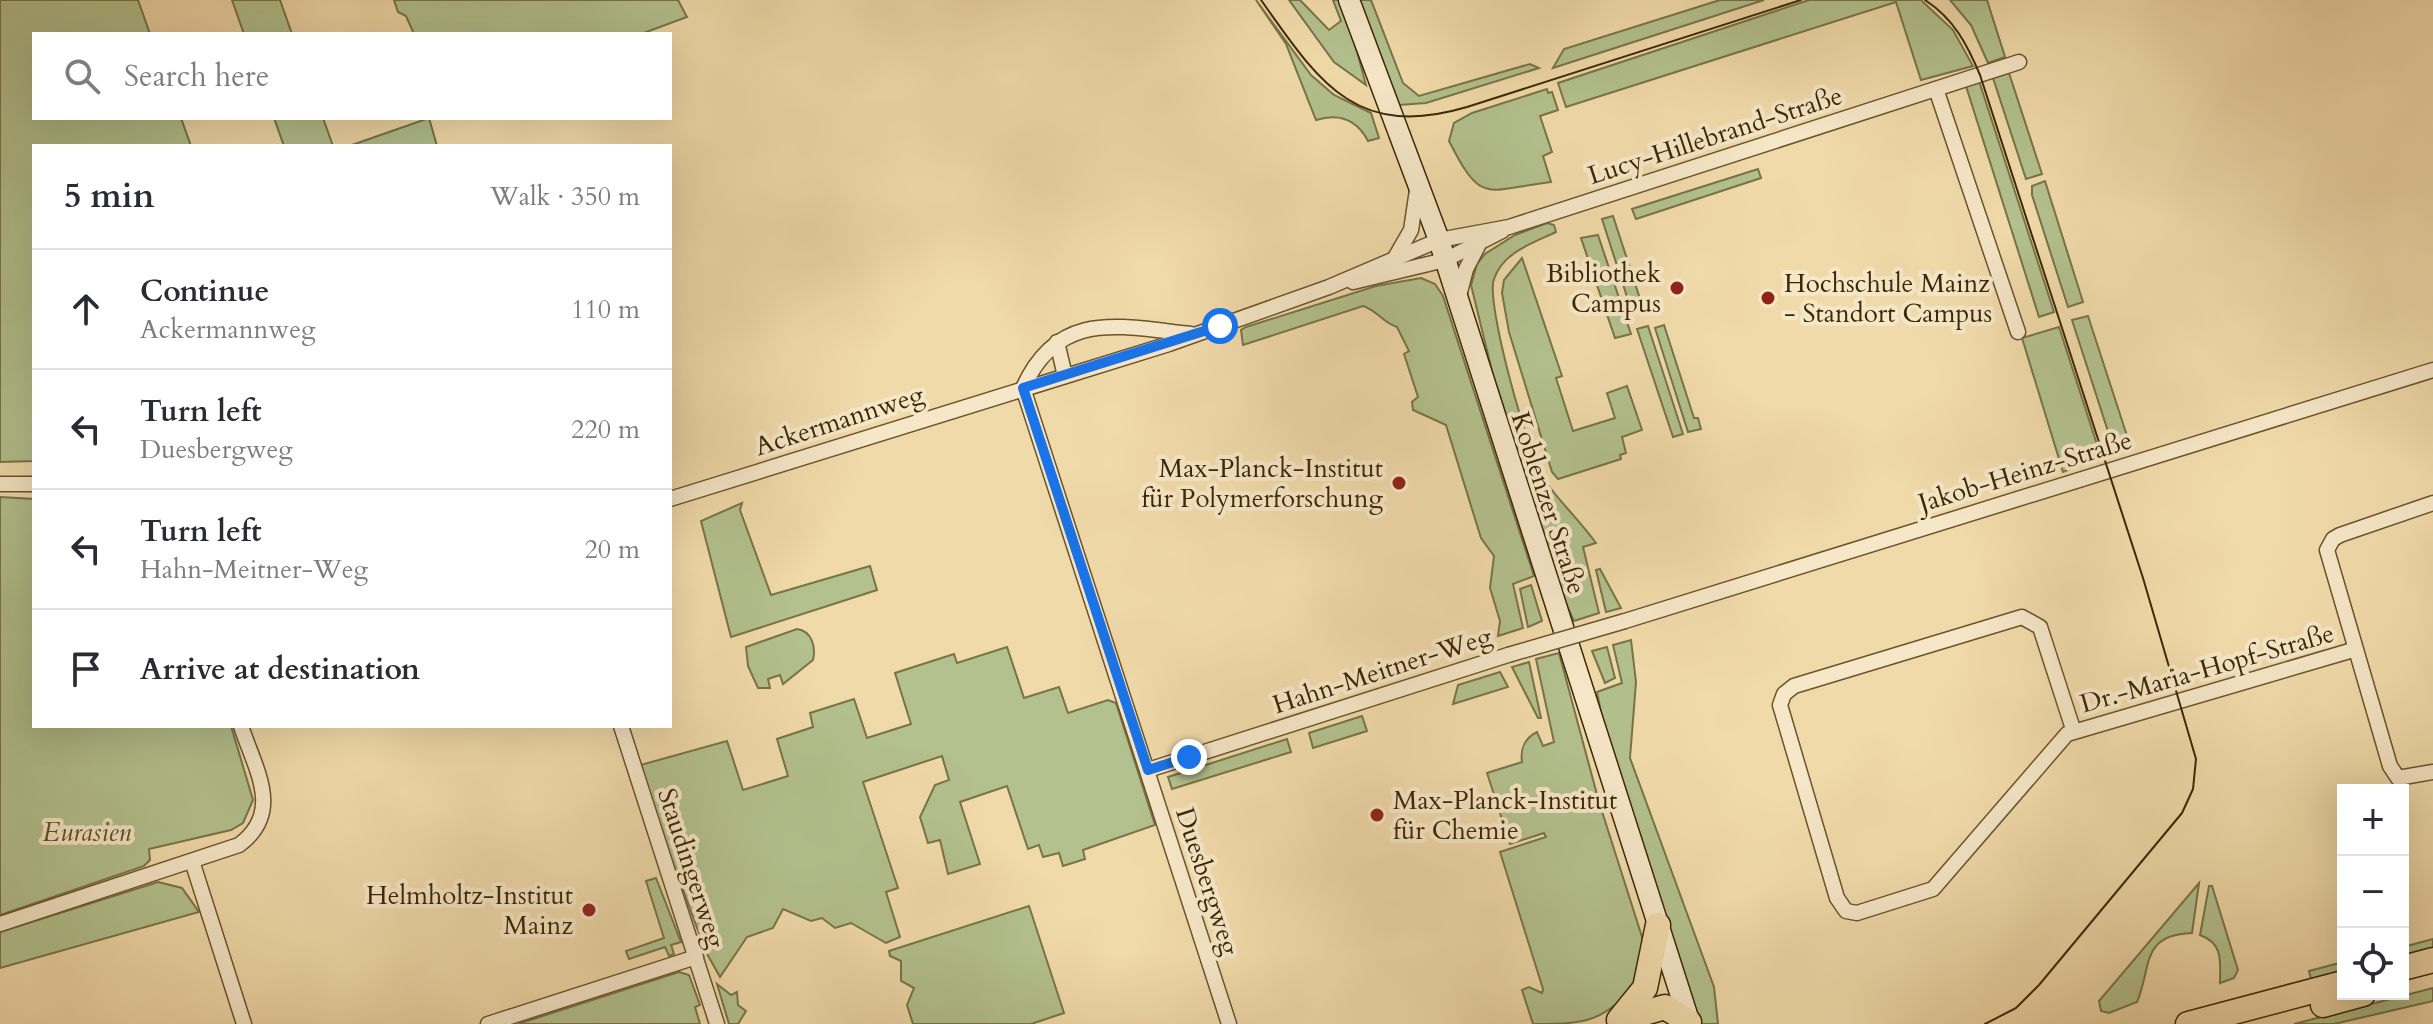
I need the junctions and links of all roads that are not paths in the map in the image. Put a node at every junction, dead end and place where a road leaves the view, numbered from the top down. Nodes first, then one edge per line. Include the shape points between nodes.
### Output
1 (1349, 0) edge
2 (2019, 62) dead end
3 (1936, 89) junction
4 (1418, 181) junction
5 (1509, 227) junction
6 (1439, 240) junction
7 (1478, 246) junction
8 (1396, 256) junction
9 (1445, 260) junction
10 (1329, 287) junction
11 (1458, 300) junction
12 (2018, 332) dead end
13 (1195, 334) junction
14 (1057, 342) junction
15 (2433, 370) edge
16 (1065, 376) junction
17 (1023, 388) junction
18 (0, 484) edge
19 (32, 484) edge
20 (672, 498) edge
21 (2433, 503) edge
22 (1628, 619) joint
23 (2353, 650) junction
24 (242, 728) edge
25 (622, 728) edge
26 (2074, 732) junction
27 (1148, 770) junction
28 (2433, 772) edge
29 (192, 861) junction
30 (0, 924) edge
31 (1658, 925) junction
32 (696, 957) junction
33 (2433, 960) edge
34 (2409, 966) edge
35 (2433, 976) edge
36 (2409, 982) edge
37 (2337, 985) edge
38 (2340, 1000) edge
39 (1615, 1022) edge
40 (1687, 1023) edge
41 (244, 1024) edge
42 (488, 1024) edge
43 (717, 1024) edge
44 (1229, 1024) edge
45 (2188, 1024) edge
46 (2250, 1024) edge

1 - 4 main road, Koblenzer Straße
2 - 3 street, Lucy-Hillebrand-Straße
3 - 5 street, Lucy-Hillebrand-Straße
3 - 12 street
4 - 6 main road, Koblenzer Straße
4 - 8 street via 1411,230
5 - 6 street, Lucy-Hillebrand-Straße
5 - 7 street, Lucy-Hillebrand-Straße
6 - 8 street, Ackermannweg
6 - 9 main road, Koblenzer Straße
7 - 9 street, Lucy-Hillebrand-Straße
7 - 11 street
8 - 10 street, Ackermannweg
9 - 10 street, Ackermannweg
9 - 11 main road, Koblenzer Straße
10 - 13 street, Ackermannweg
11 - 31 main road, Koblenzer Straße
13 - 14 street, Ackermannweg via 1120,324
13 - 16 street, Ackermannweg
14 - 16 street
14 - 17 street via 1033,366
15 - 22 street, Jakob-Heinz-Straße
16 - 17 street, Ackermannweg
17 - 20 street, Ackermannweg
17 - 27 street, Duesbergweg
18 - 19 street
21 - 23 street, Dr.-Maria-Hopf-Straße via 2330,542 2327,556
22 - 27 street, Hahn-Meitner-Weg, bridge
23 - 26 street, Dr.-Maria-Hopf-Straße
23 - 28 street, Dr.-Maria-Hopf-Straße via 2393,772 2405,779
24 - 29 street via 263,790 261,822 239,845
25 - 32 street, Staudingerweg
26 - 26 street, Dr.-Maria-Hopf-Straße via 2063,737 1933,889 1852,912 1837,898 1780,705 1794,686 2022,617 2040,627
27 - 44 street, Duesbergweg
29 - 30 street
29 - 41 street
31 - 39 highway via 1645,988
31 - 40 main road, Koblenzer Straße
32 - 42 street
32 - 43 street, Staudingerweg
33 - 34 highway
35 - 36 highway
37 - 45 highway
38 - 46 highway
39 - 40 highway via 1660,1007 1674,1009

